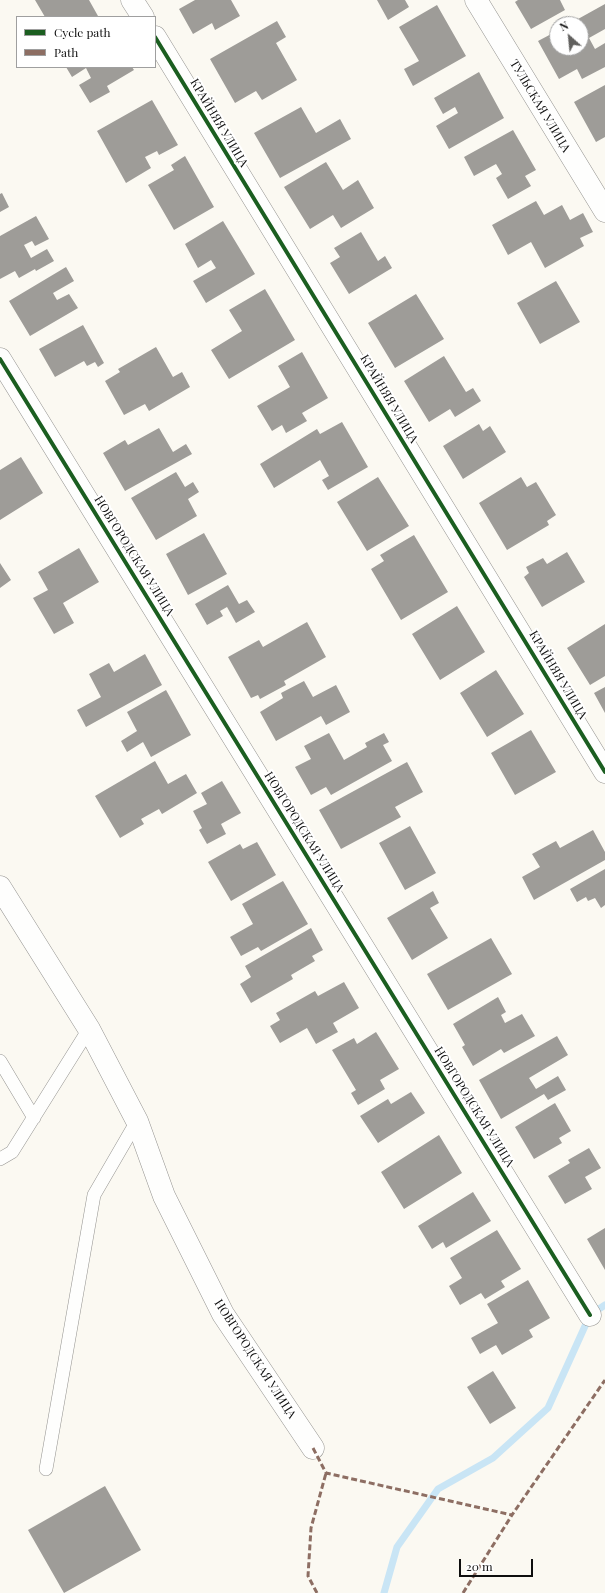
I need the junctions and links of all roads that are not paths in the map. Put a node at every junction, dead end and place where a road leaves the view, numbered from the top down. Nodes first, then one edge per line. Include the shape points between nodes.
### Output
1 (132, 0) edge
2 (476, 0) edge
3 (142, 16) edge
4 (156, 39) edge
5 (605, 211) edge
6 (0, 359) edge
7 (605, 772) edge
8 (0, 887) edge
9 (89, 1029) junction
10 (0, 1061) edge
11 (34, 1118) junction
12 (137, 1121) junction
13 (0, 1159) edge
14 (590, 1315) dead end
15 (312, 1448) dead end
16 (46, 1469) dead end

1 - 3 street
2 - 5 street, ТУЛЬСКАЯ УЛИЦА
4 - 7 street, КРАЙНЯЯ УЛИЦА
6 - 14 street, НОВГОРОДСКАЯ УЛИЦА
8 - 9 street, НОВГОРОДСКАЯ УЛИЦА
9 - 11 lane
9 - 12 street, НОВГОРОДСКАЯ УЛИЦА
10 - 11 lane
11 - 13 lane via 12,1152
12 - 15 street, НОВГОРОДСКАЯ УЛИЦА via 164,1196 223,1314
12 - 16 lane via 94,1195

